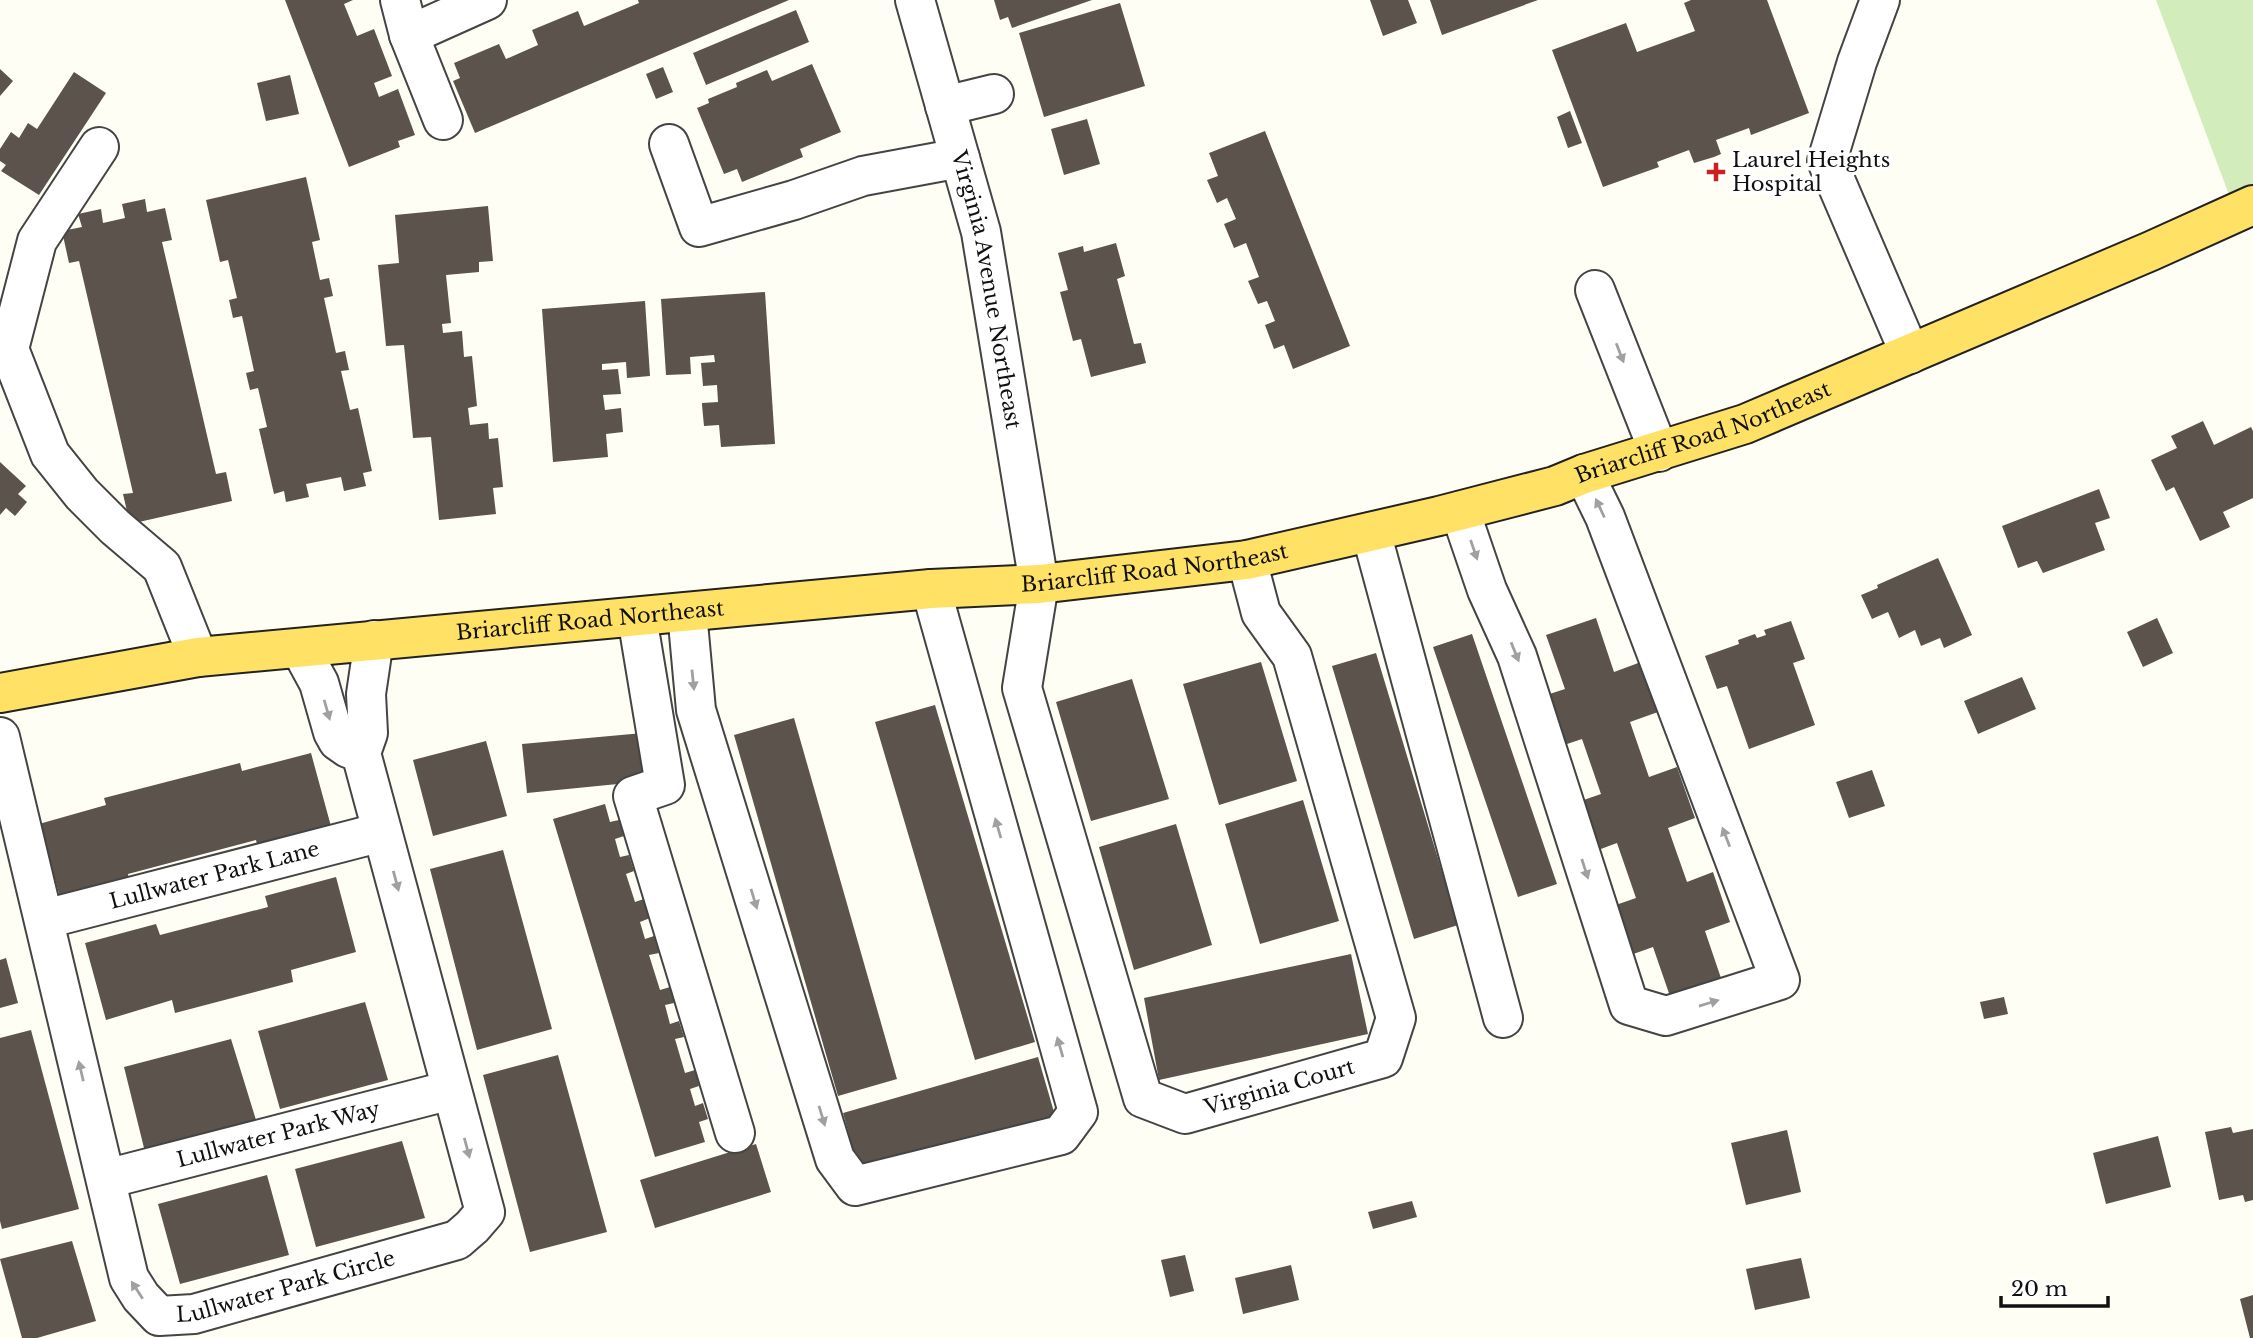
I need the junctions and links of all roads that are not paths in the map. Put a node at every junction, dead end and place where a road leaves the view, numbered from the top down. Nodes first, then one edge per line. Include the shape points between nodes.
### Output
1 (487, 0) edge
2 (915, 0) edge
3 (1880, 0) edge
4 (404, 17) edge
5 (994, 94) dead end
6 (945, 106) junction
7 (443, 120) dead end
8 (669, 144) dead end
9 (99, 147) dead end
10 (960, 158) junction
11 (2253, 205) edge
12 (1595, 290) dead end
13 (1910, 354) junction
14 (1659, 452) junction
15 (1584, 474) junction
16 (1460, 511) junction
17 (1371, 532) junction
18 (1247, 560) junction
19 (1039, 584) junction
20 (931, 589) junction
21 (687, 612) junction
22 (637, 617) junction
23 (374, 640) junction
24 (300, 648) junction
25 (198, 657) junction
26 (0, 694) edge
27 (0, 737) edge
28 (361, 753) junction
29 (382, 832) junction
30 (45, 919) junction
31 (1503, 1018) dead end
32 (451, 1090) junction
33 (735, 1133) dead end
34 (106, 1179) junction

1 - 4 street
2 - 6 street, Virginia Avenue Northeast
3 - 13 street via 1827,161
4 - 7 street
5 - 6 street
6 - 10 street, Virginia Avenue Northeast
8 - 10 street via 699,227 863,176
9 - 25 street via 37,241 9,349 50,454 82,494 162,567
10 - 19 street, Virginia Avenue Northeast via 981,232
11 - 13 main road, Briarcliff Road Northeast
12 -> 14 street
13 - 14 main road, Briarcliff Road Northeast via 1745,424
14 - 15 main road, Briarcliff Road Northeast
15 - 16 main road, Briarcliff Road Northeast
16 -> 15 street via 1487,590 1517,656 1629,1005 1666,1016 1780,981 1605,517
16 - 17 main road, Briarcliff Road Northeast
17 - 18 main road, Briarcliff Road Northeast
17 - 31 street
18 - 19 main road, Briarcliff Road Northeast
18 - 19 street, Virginia Court via 1261,613 1292,656 1395,1018 1383,1058 1185,1114 1143,1098 1022,688
19 - 20 main road, Briarcliff Road Northeast
20 - 21 main road, Briarcliff Road Northeast
21 -> 20 street via 695,710 835,1158 855,1186 1061,1135 1078,1112
21 - 22 main road, Briarcliff Road Northeast
22 - 23 main road, Briarcliff Road Northeast
22 - 33 street via 665,785 633,796
23 - 24 main road, Briarcliff Road Northeast
23 - 28 street, Lullwater Park Circle via 366,694 368,733
24 - 25 main road, Briarcliff Road Northeast
24 -> 28 street via 319,684 338,741
25 - 26 main road, Briarcliff Road Northeast
27 - 30 street, Lullwater Park Circle
28 - 29 street, Lullwater Park Circle
29 - 30 street, Lullwater Park Lane
29 -> 32 street, Lullwater Park Circle
34 -> 30 street, Lullwater Park Circle
32 - 34 street, Lullwater Park Way
32 -> 34 street, Lullwater Park Circle via 485,1212 472,1227 457,1240 194,1314 159,1315 141,1297 129,1278

